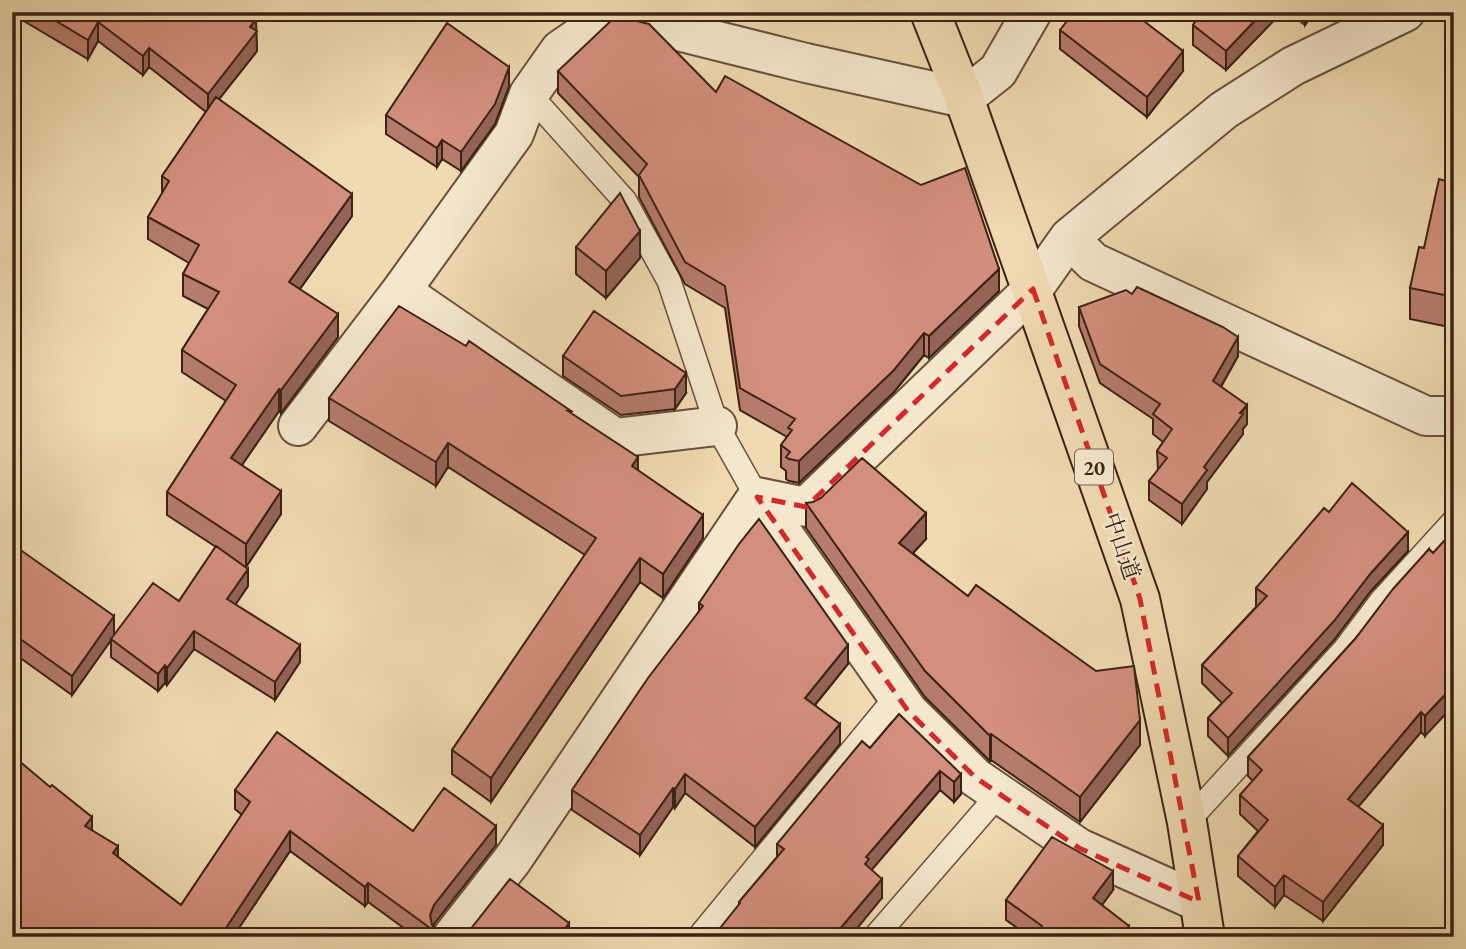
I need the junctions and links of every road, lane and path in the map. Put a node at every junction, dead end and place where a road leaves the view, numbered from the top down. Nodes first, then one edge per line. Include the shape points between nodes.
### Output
1 (930, 12) edge
2 (1032, 12) edge
3 (1405, 12) edge
4 (610, 13) edge
5 (529, 94) junction
6 (964, 98) junction
7 (1069, 238) junction
8 (1033, 289) junction
9 (401, 291) junction
10 (1454, 416) edge
11 (298, 426) dead end
12 (717, 426) junction
13 (757, 497) junction
14 (1454, 521) edge
15 (897, 696) junction
16 (999, 794) junction
17 (1186, 822) junction
18 (1202, 920) edge
19 (452, 937) edge
20 (699, 937) edge
21 (875, 937) edge

1 - 6 highway, 中山道 / 20
2 - 6 street via 998,71
3 - 7 street via 1293,66 1224,110
4 - 5 street via 560,50
4 - 6 street
5 - 9 street via 514,134
5 - 12 lane via 625,201 669,281
6 - 8 highway, 中山道 / 20
7 - 8 street
7 - 10 street via 1105,268 1426,416
8 - 13 street via 806,507
8 - 17 highway, 中山道 / 20 via 1140,599
9 - 11 street
9 - 12 street via 615,438
12 - 13 lane
13 - 15 street
13 - 19 street via 513,859
14 - 17 lane via 1382,600 1345,649
15 - 16 street via 976,778
15 - 20 lane
16 - 18 street via 1079,848
16 - 21 lane
17 - 18 highway, 中山道 / 20

